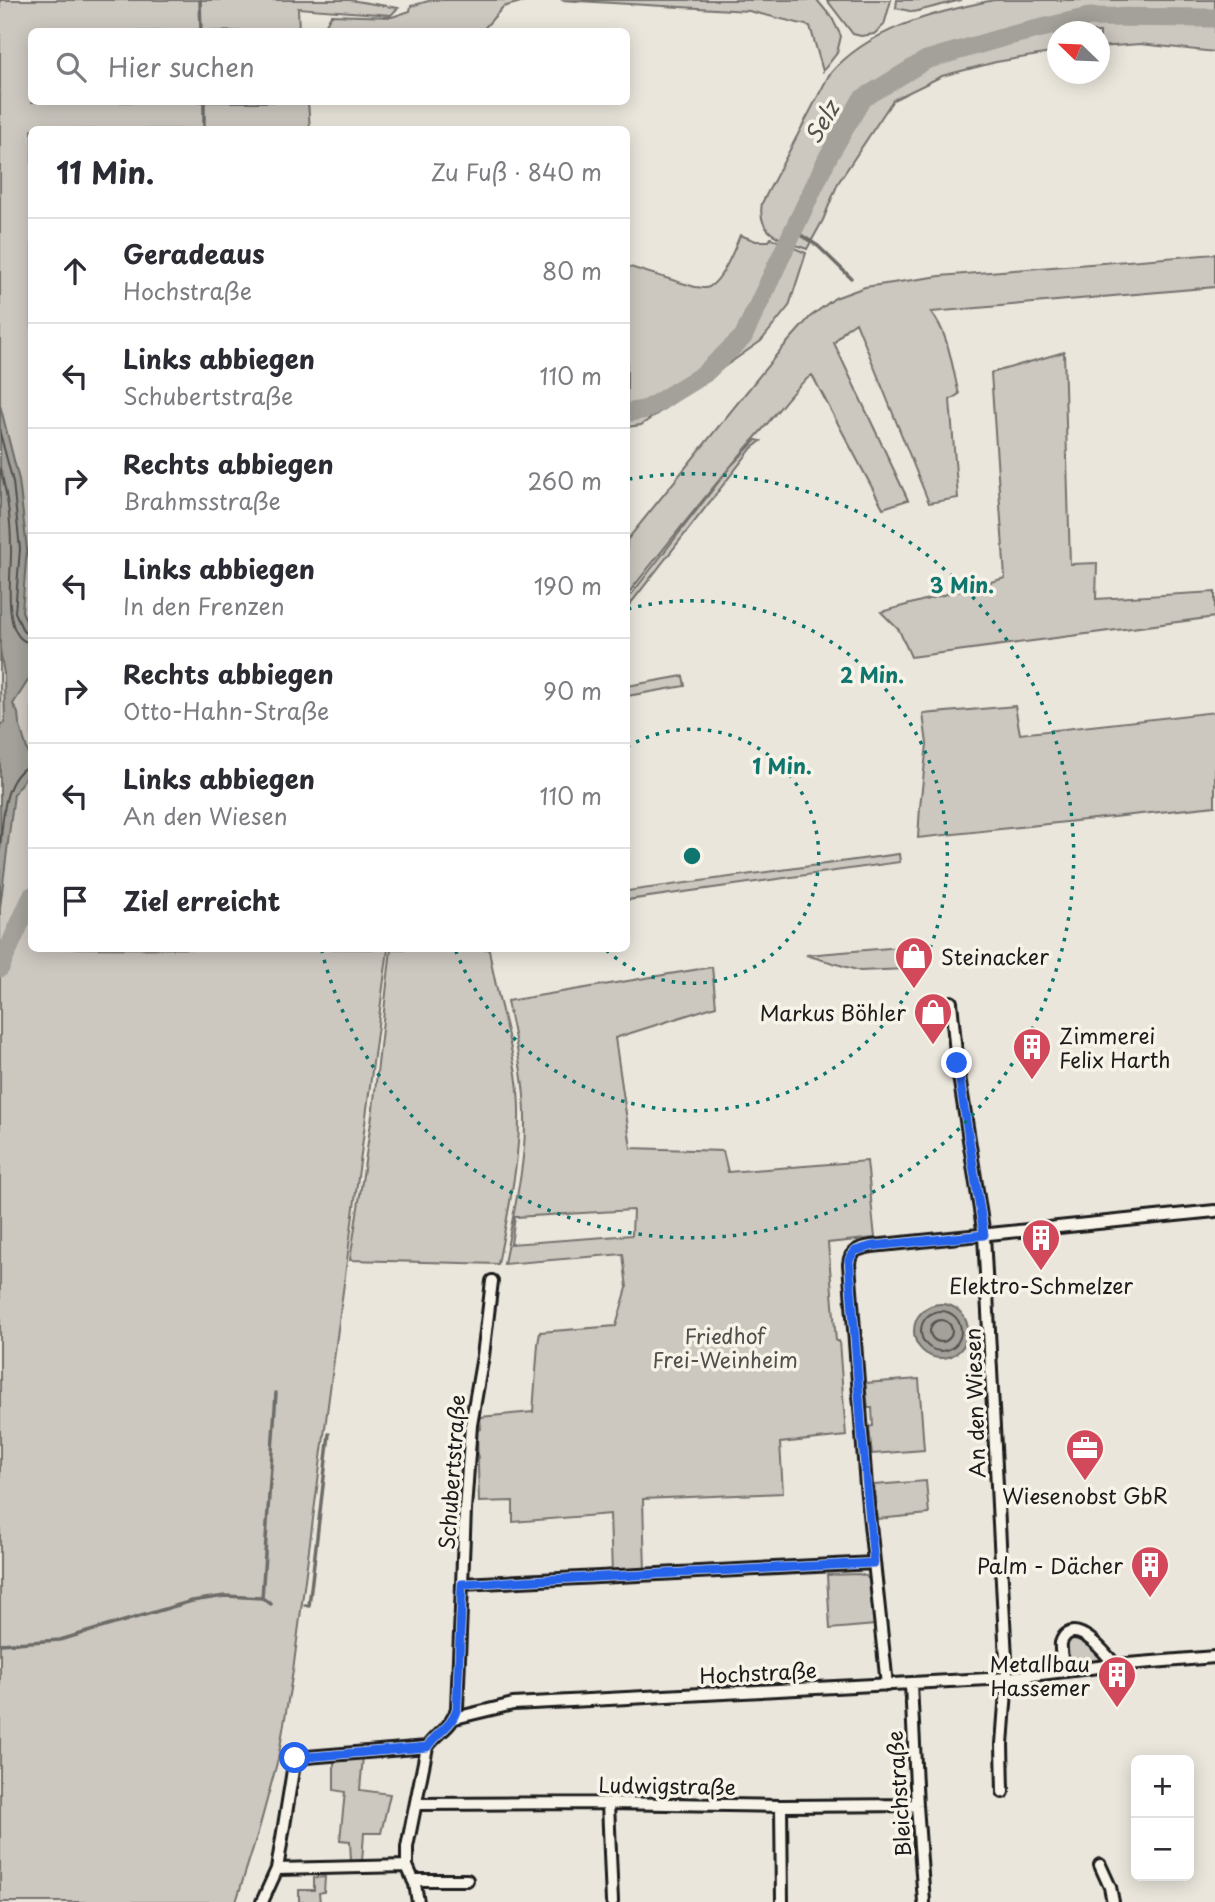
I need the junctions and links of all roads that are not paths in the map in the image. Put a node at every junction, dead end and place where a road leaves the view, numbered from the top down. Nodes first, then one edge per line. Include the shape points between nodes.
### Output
1 (951, 1002) dead end
2 (1215, 1211) edge
3 (984, 1235) junction
4 (492, 1281) dead end
5 (874, 1563) junction
6 (462, 1584) junction
7 (1215, 1657) edge
8 (1115, 1665) junction
9 (1064, 1671) junction
10 (1007, 1678) junction
11 (911, 1684) junction
12 (887, 1685) junction
13 (455, 1718) junction
14 (427, 1747) junction
15 (1003, 1792) dead end
16 (608, 1803) junction
17 (416, 1804) junction
18 (917, 1805) junction
19 (781, 1806) junction
20 (407, 1866) junction
21 (1100, 1866) dead end
22 (277, 1869) junction
23 (413, 1880) junction
24 (467, 1880) dead end
25 (262, 1902) edge
26 (418, 1902) edge
27 (612, 1902) edge
28 (782, 1902) edge
29 (924, 1902) edge
30 (1113, 1902) edge

1 - 3 street, An den Wiesen
2 - 3 street
3 - 5 street via 860,1248 851,1255
3 - 10 street, An den Wiesen
4 - 6 street, Schubertstraße via 471,1425
5 - 6 street
5 - 12 street
6 - 13 street, Schubertstraße
7 - 8 street, Hochstraße
8 - 9 street, Hochstraße
8 - 9 street via 1101,1647 1072,1632 1061,1641
9 - 10 street, Hochstraße
10 - 11 street, Hochstraße
10 - 15 street, An den Wiesen
11 - 12 street, Hochstraße
11 - 18 street, Bleichstraße
12 - 13 street, Hochstraße via 513,1704
13 - 14 street
14 - 17 street
14 - 22 street via 295,1758
16 - 17 street, Ludwigstraße
16 - 19 street, Ludwigstraße
16 - 27 street
17 - 20 street
18 - 19 street, Ludwigstraße
18 - 29 street, Bleichstraße
19 - 28 street
20 - 22 street
20 - 23 street
21 - 30 street
22 - 25 street
23 - 24 street
23 - 26 street

